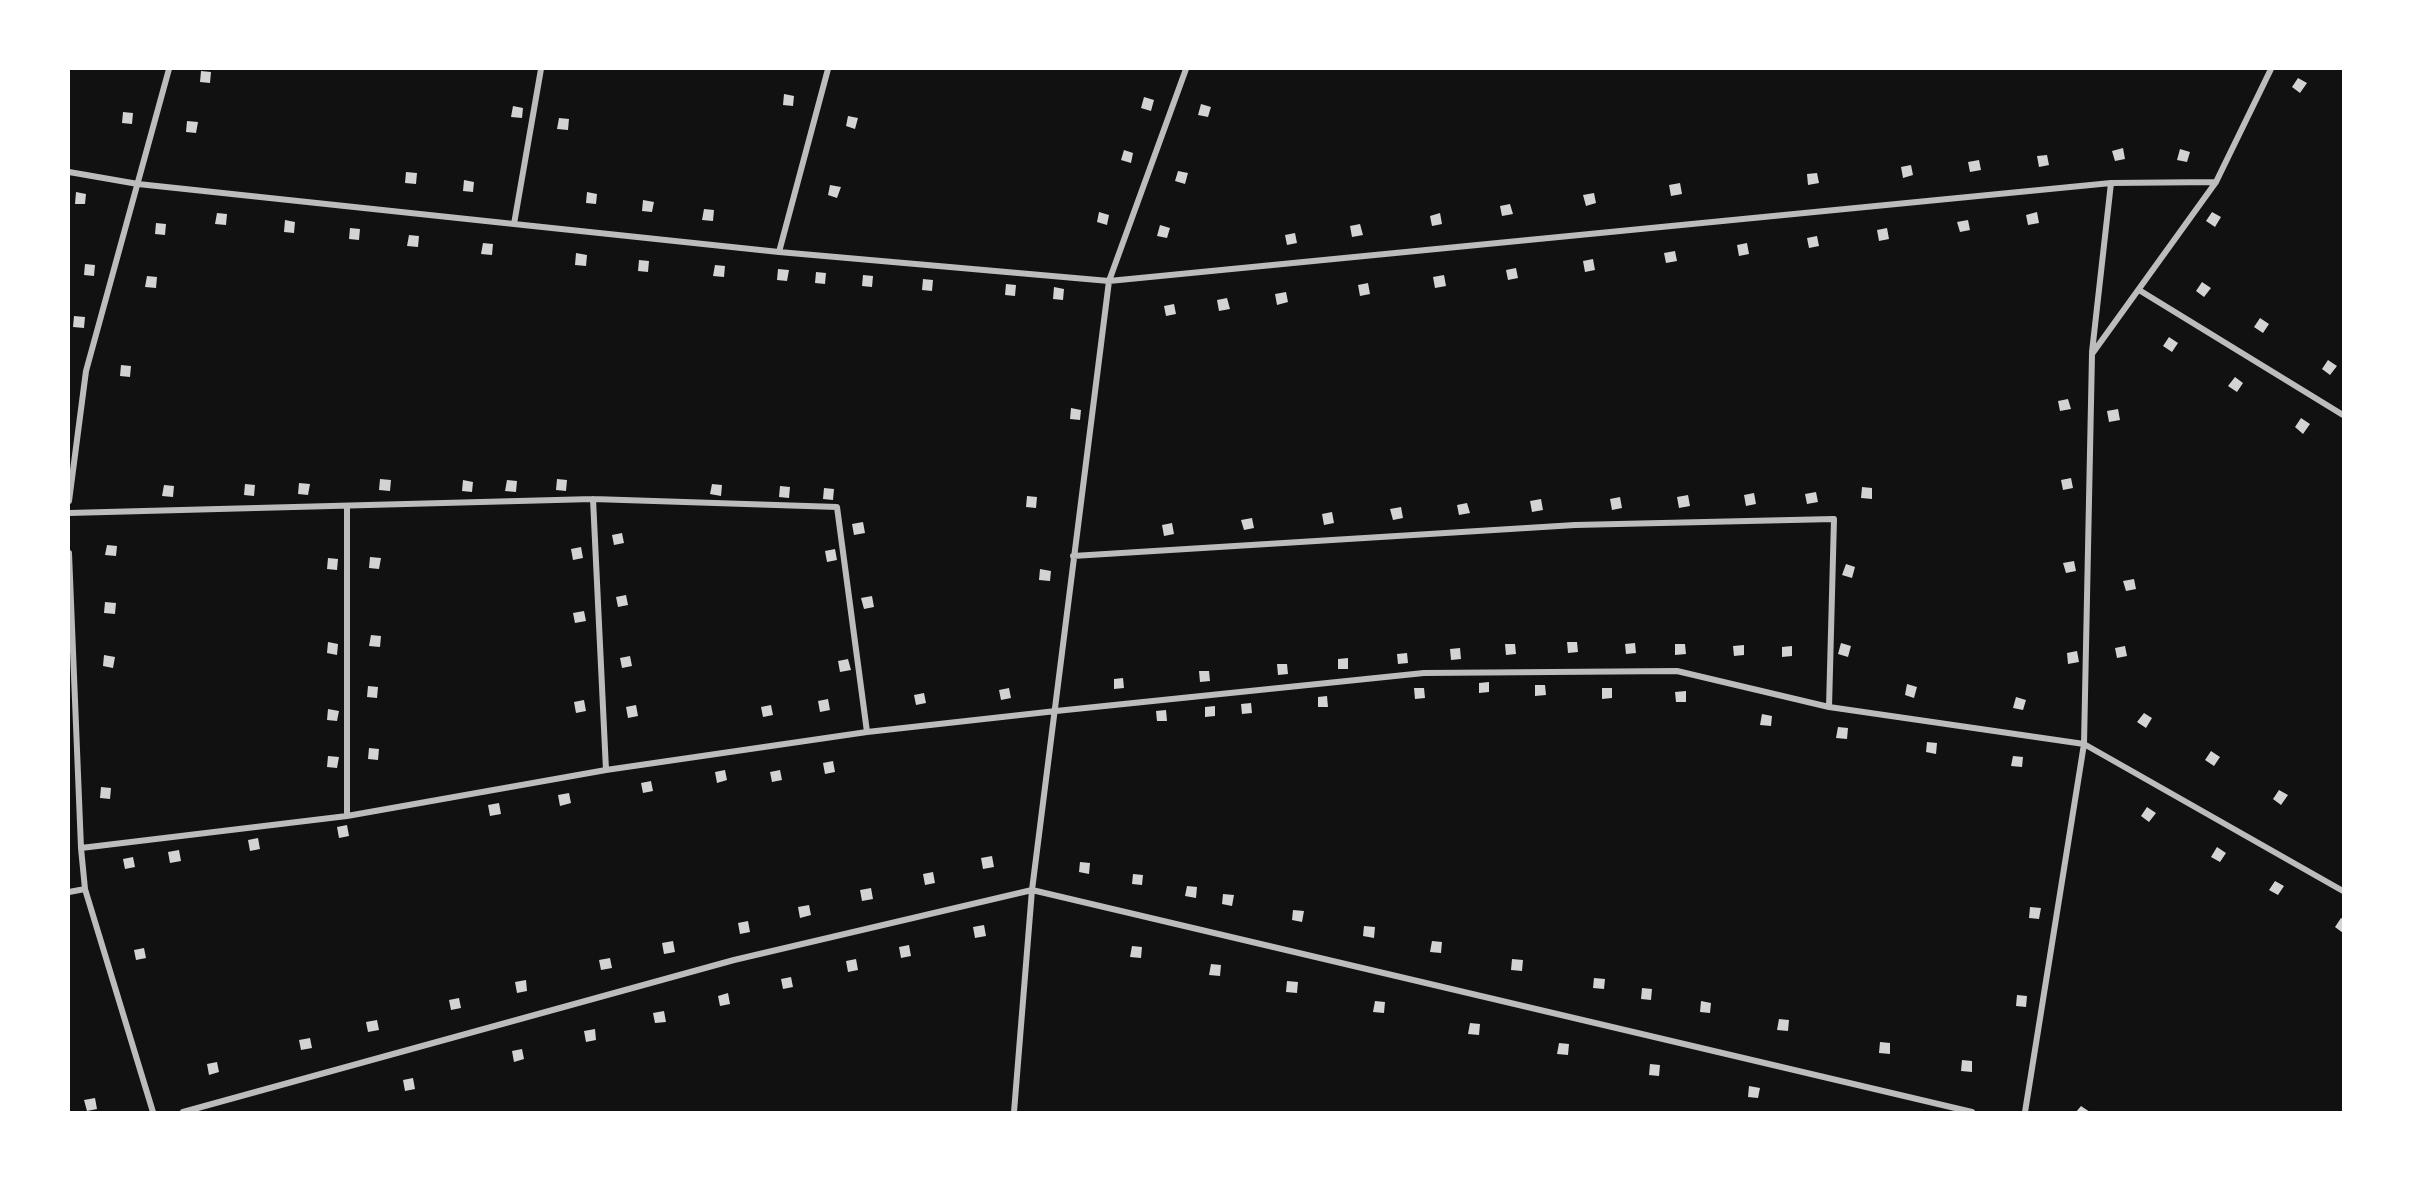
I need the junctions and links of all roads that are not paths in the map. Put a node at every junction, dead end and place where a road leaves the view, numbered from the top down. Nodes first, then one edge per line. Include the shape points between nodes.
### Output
1 (169, 69) edge
2 (541, 69) edge
3 (828, 69) edge
4 (1186, 69) edge
5 (2271, 69) edge
6 (69, 172) edge
7 (2216, 182) junction
8 (2111, 183) junction
9 (138, 184) junction
10 (514, 224) junction
11 (779, 252) junction
12 (1109, 281) junction
13 (2139, 290) junction
14 (2092, 354) junction
15 (2343, 415) edge
16 (70, 478) edge
17 (593, 499) junction
18 (69, 501) edge
19 (347, 507) junction
20 (69, 513) edge
21 (69, 553) edge
22 (1073, 556) junction
23 (1828, 707) junction
24 (1056, 711) junction
25 (867, 732) junction
26 (2084, 744) junction
27 (606, 770) junction
28 (347, 816) junction
29 (81, 848) junction
30 (85, 890) junction
31 (1032, 890) junction
32 (2343, 891) edge
33 (69, 892) edge
34 (153, 1112) edge
35 (183, 1112) edge
36 (1014, 1112) edge
37 (1972, 1112) edge
38 (2025, 1112) edge

1 - 9 street
2 - 10 street
3 - 11 street
4 - 12 street
5 - 7 street
6 - 9 street
7 - 8 street
7 - 13 street
8 - 12 street
8 - 14 street
9 - 10 street
9 - 16 street via 86,371
10 - 11 street
11 - 12 street
12 - 22 street
13 - 14 street
13 - 15 street
14 - 26 street
16 - 18 street
17 - 19 street
17 - 25 street via 837,507
17 - 27 street
19 - 20 street
19 - 28 street
21 - 29 street
22 - 23 street via 1575,525 1834,519
22 - 24 street
23 - 24 street via 1665,671 1424,674
23 - 26 street
24 - 25 street
24 - 31 street
25 - 27 street
26 - 32 street
26 - 38 street
27 - 28 street
28 - 29 street
29 - 30 street
30 - 33 street
30 - 34 street
31 - 35 street via 734,960
31 - 36 street
31 - 37 street

